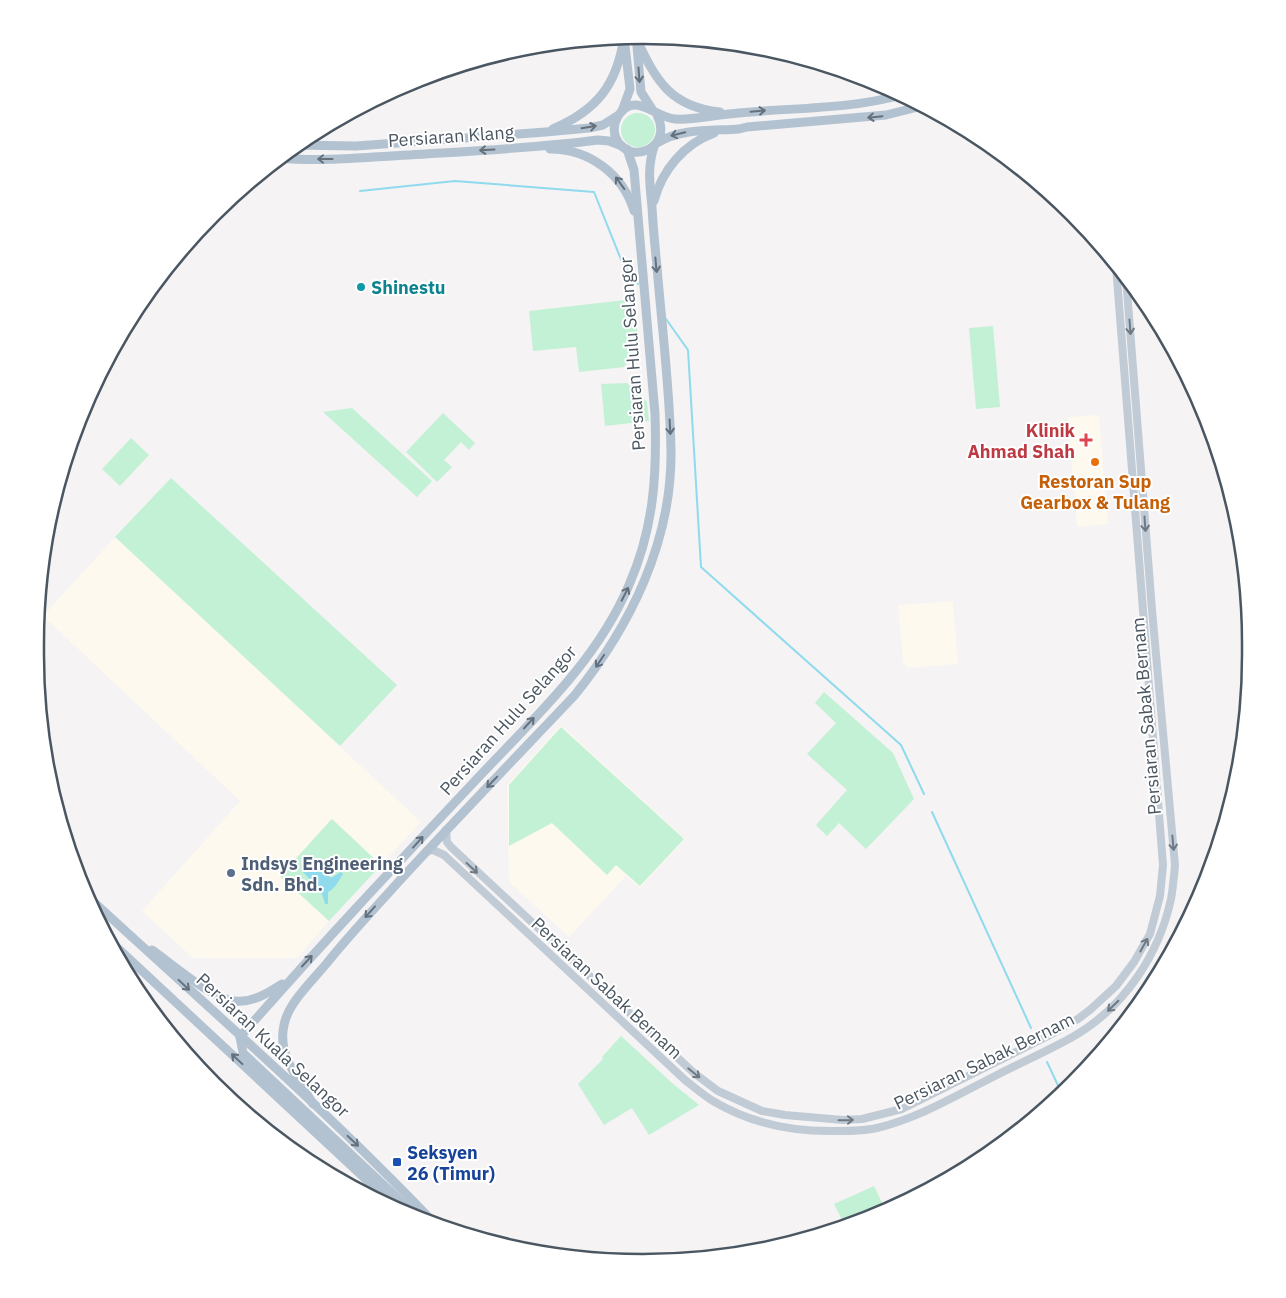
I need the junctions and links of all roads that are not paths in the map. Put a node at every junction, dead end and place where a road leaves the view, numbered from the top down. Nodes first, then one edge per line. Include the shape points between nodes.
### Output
1 (625, 44) edge
2 (637, 44) edge
3 (639, 44) edge
4 (622, 45) edge
5 (890, 97) edge
6 (913, 108) edge
7 (620, 113) junction
8 (655, 113) junction
9 (735, 113) junction
10 (739, 130) junction
11 (546, 132) junction
12 (310, 145) edge
13 (655, 145) junction
14 (624, 148) junction
15 (508, 149) junction
16 (291, 158) edge
17 (641, 245) junction
18 (655, 246) junction
19 (1117, 277) edge
20 (1127, 291) edge
21 (446, 830) junction
22 (427, 851) junction
23 (100, 908) edge
24 (120, 926) junction
25 (123, 953) edge
26 (292, 977) junction
27 (240, 1037) junction
28 (314, 1104) junction
29 (803, 1118) junction
30 (802, 1131) junction
31 (381, 1193) edge
32 (404, 1204) edge
33 (425, 1213) edge

1 - 7 main road via 630,89
2 -> 8 main road via 641,92
3 - 9 main road via 654,75 675,96 710,111
4 - 11 main road via 618,64 597,100 577,118
9 -> 5 main road via 848,106
6 -> 10 main road via 886,115
7 - 8 main road via 627,107 641,105
11 -> 7 main road, Persiaran Klang via 596,126 609,122
7 - 14 main road via 615,121 615,135
8 - 9 main road via 674,119
8 - 13 main road via 662,129
10 -> 13 main road via 690,132 666,138
10 - 18 main road via 703,138 672,163 661,181 654,204
11 - 12 main road, Persiaran Klang via 356,146
13 - 14 main road via 640,152
13 - 18 main road, Persiaran Hulu Selangor via 649,168
14 - 15 main road, Persiaran Klang via 598,140
14 - 17 main road, Persiaran Hulu Selangor via 634,170
15 -> 16 main road, Persiaran Klang via 327,160
17 -> 15 main road via 632,202 612,173 600,164 567,150
26 -> 17 main road, Persiaran Hulu Selangor via 566,684 604,634 629,586 645,540 656,475 655,414
18 -> 21 main road, Persiaran Hulu Selangor via 671,453 664,518 650,570 628,617 592,674
29 -> 19 street, Persiaran Sabak Bernam via 862,1119 902,1109 1048,1036 1078,1019 1116,986 1150,934 1160,896 1163,865
20 -> 30 street, Persiaran Sabak Bernam via 1175,865 1171,898 1159,938 1145,967 1125,994 1077,1034 916,1115 877,1128
21 - 22 main road, Persiaran Hulu Selangor
21 -> 29 street, Persiaran Sabak Bernam via 451,847 694,1074 718,1092 762,1110
22 -> 28 main road, Persiaran Hulu Selangor via 345,940 296,1001 284,1023 284,1053
22 - 30 street, Persiaran Sabak Bernam via 444,855 685,1080 712,1101 752,1119
23 - 24 main road, Persiaran Kuala Selangor
24 - 26 main road via 215,995 234,1002 252,1000
24 -> 27 main road, Persiaran Kuala Selangor
31 -> 25 main road, Persiaran Kuala Selangor
26 - 27 main road, Persiaran Hulu Selangor
27 - 28 main road, Persiaran Kuala Selangor
27 - 32 main road via 243,1053
28 -> 33 main road, Persiaran Kuala Selangor
29 - 30 street

